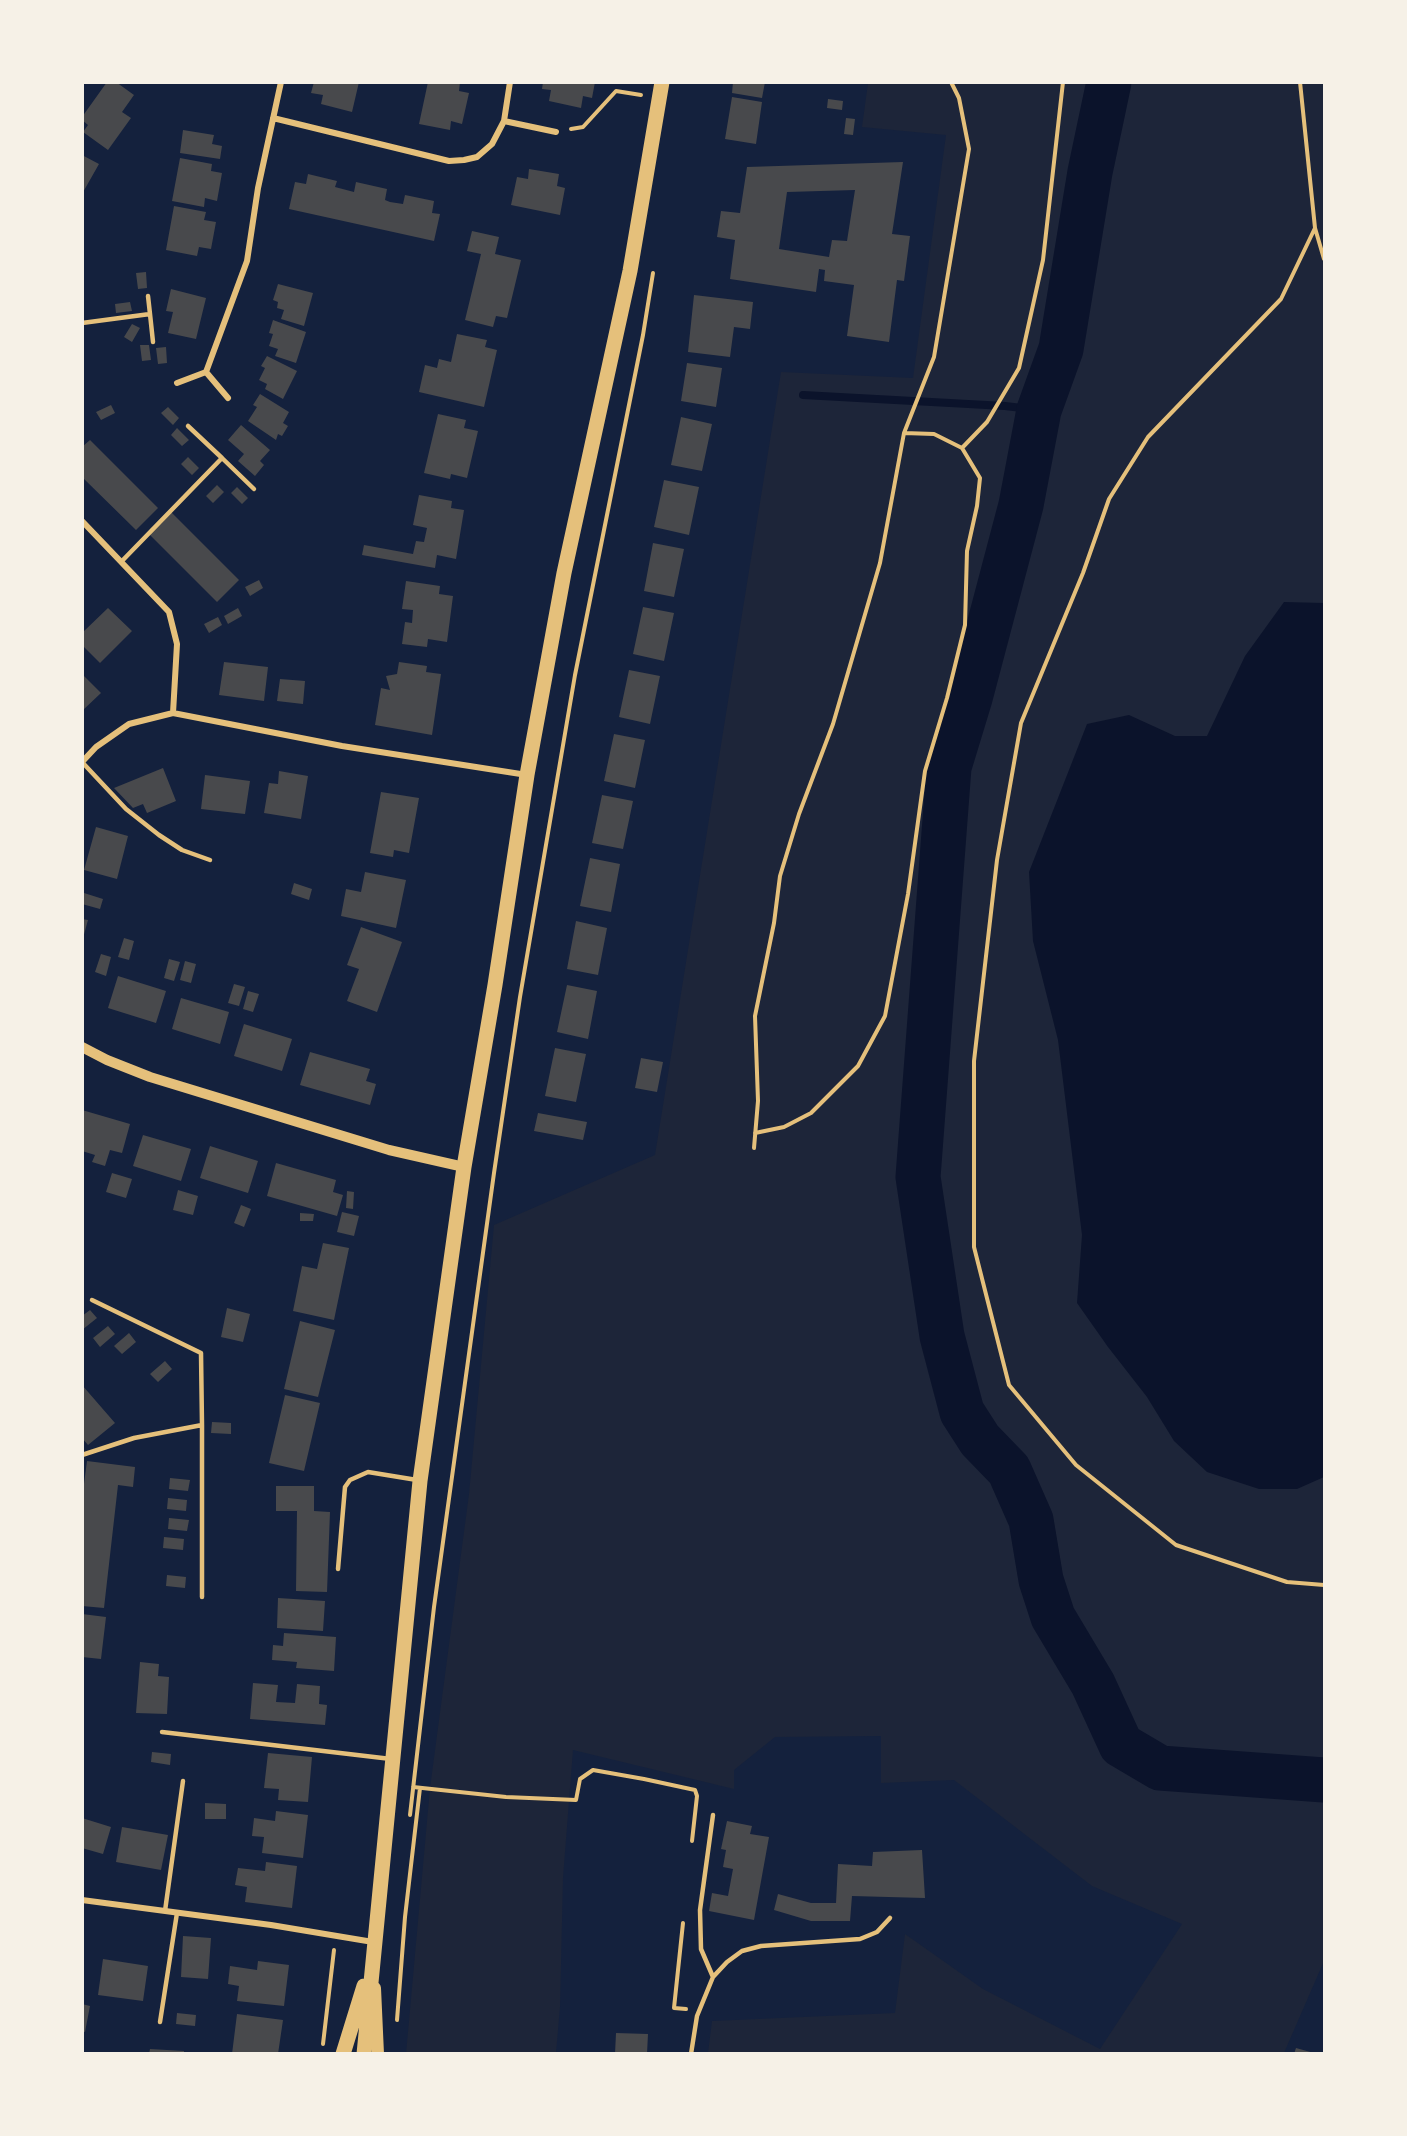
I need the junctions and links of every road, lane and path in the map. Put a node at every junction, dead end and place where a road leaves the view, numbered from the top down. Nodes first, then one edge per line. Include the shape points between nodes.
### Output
1 (281, 82) edge
2 (510, 82) edge
3 (951, 82) edge
4 (1063, 82) edge
5 (1300, 82) edge
6 (660, 90) edge
7 (273, 118) junction
8 (504, 121) junction
9 (556, 132) joint
10 (1315, 228) junction
11 (1324, 259) edge
12 (653, 267) dead end
13 (148, 296) dead end
14 (150, 314) junction
15 (82, 323) edge
16 (153, 342) dead end
17 (206, 372) junction
18 (177, 382) dead end
19 (228, 398) dead end
20 (188, 426) dead end
21 (904, 433) junction
22 (962, 448) junction
23 (222, 458) junction
24 (254, 489) dead end
25 (82, 520) edge
26 (122, 561) junction
27 (173, 713) junction
28 (82, 762) edge
29 (527, 776) junction
30 (210, 860) dead end
31 (82, 1047) edge
32 (755, 1133) junction
33 (754, 1148) dead end
34 (464, 1167) junction
35 (92, 1300) dead end
36 (202, 1425) junction
37 (82, 1455) edge
38 (420, 1481) junction
39 (338, 1569) dead end
40 (1324, 1585) edge
41 (202, 1597) dead end
42 (162, 1732) dead end
43 (393, 1759) junction
44 (183, 1781) dead end
45 (420, 1788) junction
46 (713, 1815) dead end
47 (692, 1842) dead end
48 (82, 1900) edge
49 (165, 1911) junction
50 (177, 1913) junction
51 (890, 1918) dead end
52 (684, 1922) dead end
53 (336, 1936) junction
54 (374, 1948) junction
55 (713, 1977) junction
56 (697, 2016) junction
57 (160, 2022) dead end
58 (396, 2031) dead end
59 (322, 2054) edge
60 (343, 2054) edge
61 (364, 2054) edge
62 (378, 2054) edge
63 (691, 2054) edge

1 - 7 street
2 - 8 street
3 - 21 path via 959,98 969,149 934,357
4 - 22 path via 1043,260 1019,368 987,422
5 - 10 path
6 - 9 path via 616,91 583,127
6 - 29 main road via 630,271 564,573
7 - 8 street via 449,161 477,157 492,144
7 - 17 street via 247,261
8 - 9 street
10 - 11 path
10 - 40 path via 1281,299 1148,437 1109,499 1021,723 997,860 974,1061 974,1248 1009,1384 1076,1465 1176,1545 1287,1582
12 - 45 path via 575,675 499,1134 434,1607 413,1787
13 - 14 lane
14 - 15 lane
14 - 16 lane
17 - 18 street
17 - 19 street
20 - 23 lane
21 - 22 path via 934,434
21 - 32 path via 880,563 833,724 780,876 756,1016
22 - 32 path via 980,478 968,551 965,625 925,771 908,894 885,1016 858,1066 811,1113 784,1127
23 - 24 lane
23 - 26 lane
25 - 26 street
26 - 27 street via 169,612 177,644
27 - 28 street via 129,724
27 - 29 street
28 - 30 lane via 126,809 182,850
29 - 34 main road
31 - 34 street via 150,1077 389,1150
32 - 33 path
34 - 38 main road
35 - 36 lane via 201,1353
36 - 37 lane via 134,1438
36 - 41 lane
38 - 39 lane via 368,1472 350,1480 345,1487
38 - 43 main road
42 - 43 lane
43 - 54 main road
44 - 49 lane
45 - 47 path via 576,1800 580,1779 593,1770 690,1788 697,1796
45 - 58 path
46 - 55 lane via 700,1910 701,1949
48 - 49 street
49 - 50 street
50 - 53 street
50 - 57 lane
51 - 55 lane via 877,1932 860,1939 761,1946 742,1951
52 - 56 path via 674,2008 684,2007
53 - 54 street
53 - 59 path
54 - 60 main road
54 - 61 main road
54 - 62 main road
55 - 56 lane
56 - 63 lane

